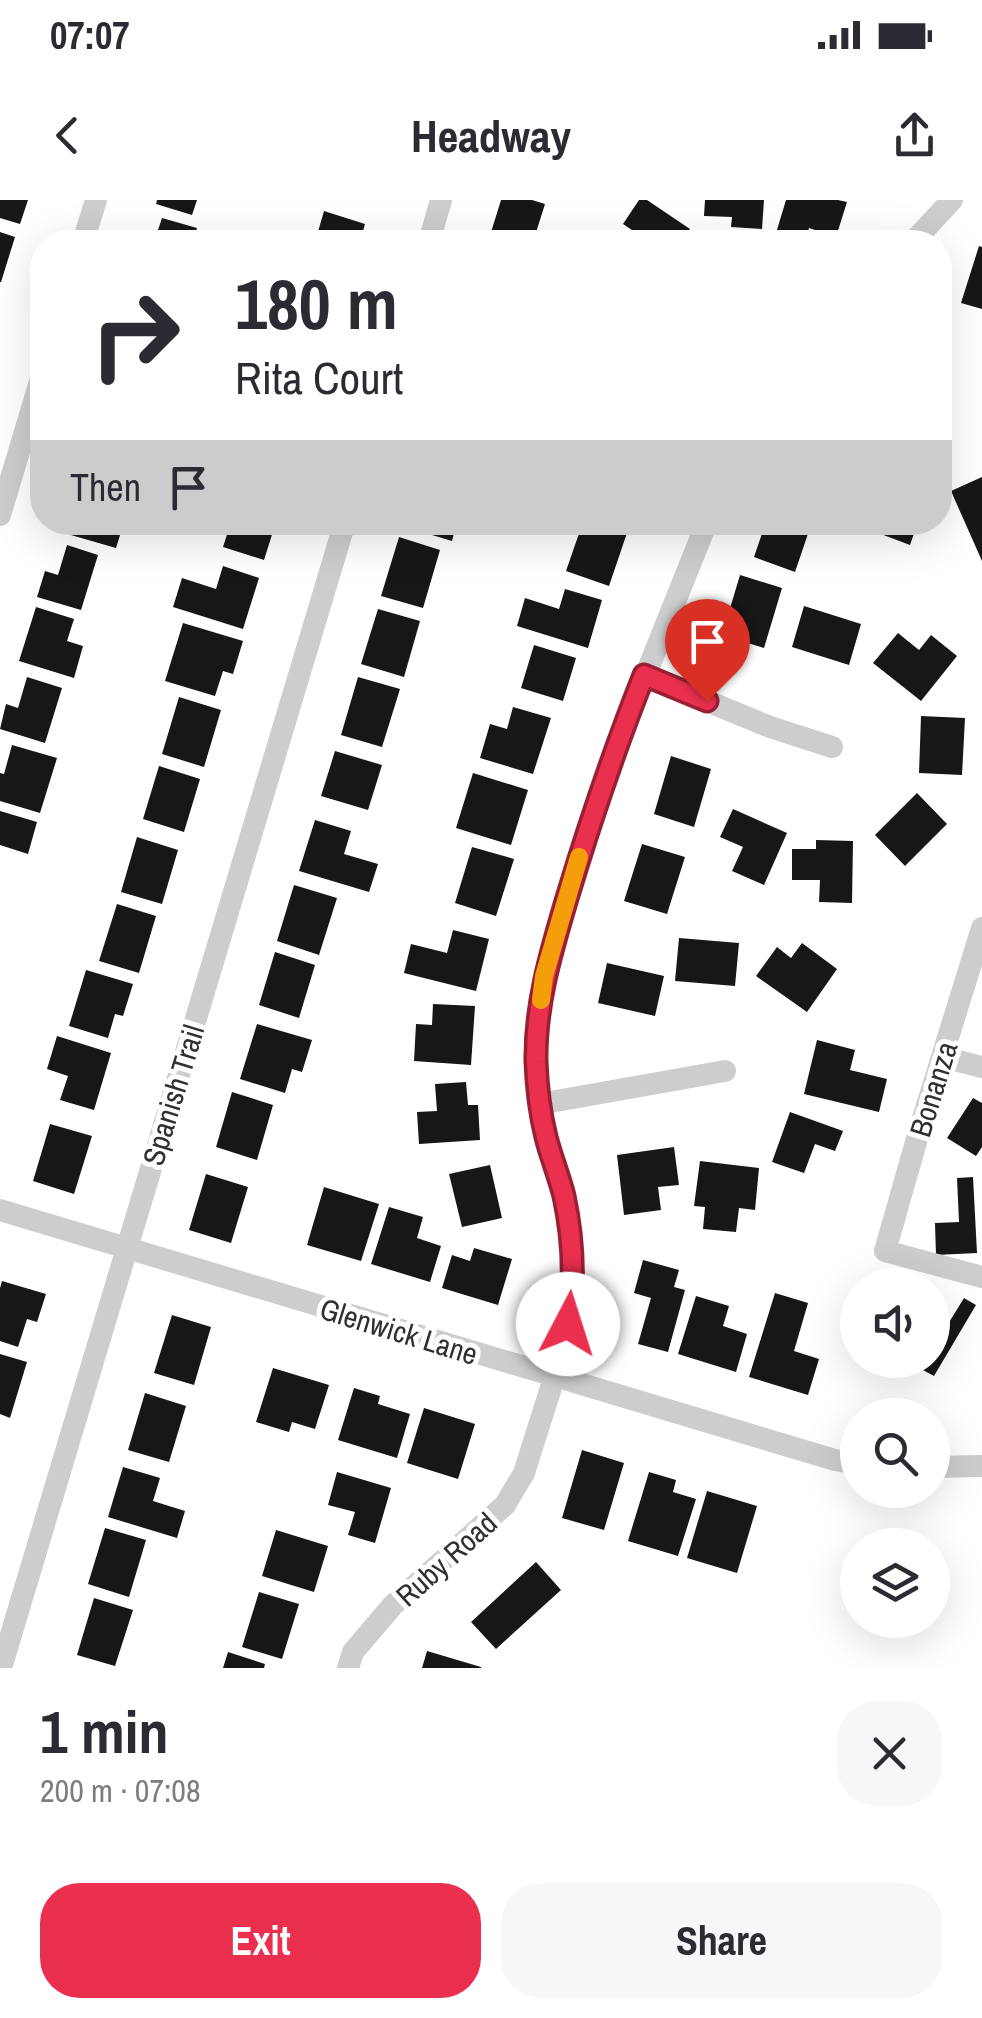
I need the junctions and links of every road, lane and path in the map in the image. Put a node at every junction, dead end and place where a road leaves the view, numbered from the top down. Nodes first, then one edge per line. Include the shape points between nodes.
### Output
1 (96, 200) edge
2 (442, 200) edge
3 (952, 200) edge
4 (87, 230) edge
5 (433, 230) edge
6 (924, 230) edge
7 (30, 416) edge
8 (0, 515) edge
9 (341, 535) edge
10 (702, 535) edge
11 (644, 675) junction
12 (832, 747) dead end
13 (982, 928) edge
14 (943, 1057) junction
15 (982, 1067) edge
16 (726, 1071) dead end
17 (539, 1104) junction
18 (0, 1210) edge
19 (127, 1249) junction
20 (982, 1277) edge
21 (554, 1378) junction
22 (840, 1461) edge
23 (982, 1466) edge
24 (950, 1467) edge
25 (1, 1668) edge
26 (348, 1668) edge

1 - 4 street
2 - 5 street
3 - 6 street
7 - 8 street
9 - 19 street, Spanish Trail
10 - 11 street, Ruby Road
11 - 12 street
11 - 17 street, Ruby Road via 544,976
13 - 14 street, Bonanza
14 - 15 street
14 - 20 street, Bonanza via 885,1251
16 - 17 street
17 - 21 street, Ruby Road via 572,1240 571,1304
18 - 19 street, Glenwick Lane
19 - 21 street, Glenwick Lane
19 - 25 street, Spanish Trail
21 - 22 street, Glenwick Lane
21 - 26 street, Ruby Road via 524,1473 506,1505 392,1605 353,1652
23 - 24 street

